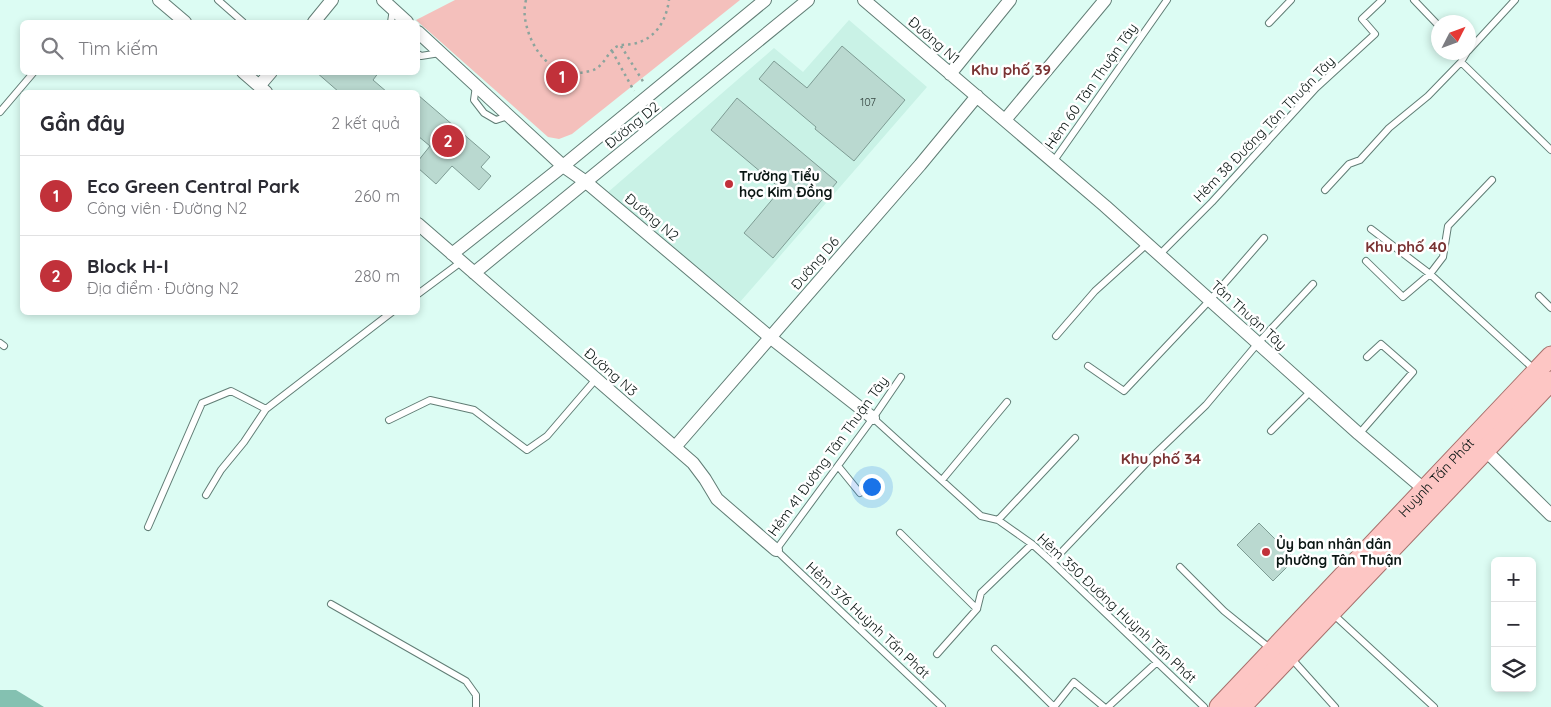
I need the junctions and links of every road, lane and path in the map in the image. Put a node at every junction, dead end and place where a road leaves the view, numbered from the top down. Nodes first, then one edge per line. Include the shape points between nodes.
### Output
1 (159, 0) edge
2 (218, 0) edge
3 (332, 0) edge
4 (383, 0) edge
5 (526, 0) edge
6 (669, 0) edge
7 (765, 0) edge
8 (808, 0) edge
9 (864, 0) edge
10 (1010, 0) edge
11 (1105, 0) edge
12 (1166, 0) edge
13 (1291, 0) edge
14 (1382, 0) edge
15 (1414, 0) edge
16 (1515, 0) edge
17 (392, 9) junction
18 (1431, 18) edge
19 (183, 20) edge
20 (241, 20) edge
21 (316, 20) edge
22 (391, 20) edge
23 (405, 20) edge
24 (1269, 23) dead end
25 (420, 34) edge
26 (1476, 42) edge
27 (622, 46) junction
28 (612, 51) junction
29 (440, 53) junction
30 (420, 55) edge
31 (1461, 62) joint
32 (950, 74) junction
33 (31, 75) edge
34 (246, 75) edge
35 (269, 75) edge
36 (262, 89) edge
37 (977, 96) junction
38 (645, 98) junction
39 (0, 112) edge
40 (1004, 120) junction
41 (1551, 150) edge
42 (1053, 162) junction
43 (563, 166) junction
44 (1492, 180) dead end
45 (586, 182) junction
46 (1325, 190) dead end
47 (420, 226) edge
48 (1371, 229) dead end
49 (1264, 238) dead end
50 (1147, 244) junction
51 (1159, 255) junction
52 (456, 258) junction
53 (1366, 260) dead end
54 (474, 273) junction
55 (1430, 274) junction
56 (1313, 284) dead end
57 (420, 292) edge
58 (1540, 296) dead end
59 (1210, 300) junction
60 (1551, 308) edge
61 (388, 315) edge
62 (1056, 336) dead end
63 (770, 338) junction
64 (1258, 344) junction
65 (1551, 356) edge
66 (1367, 357) dead end
67 (1088, 366) dead end
68 (1544, 376) edge
69 (901, 377) dead end
70 (596, 379) junction
71 (1311, 391) junction
72 (1007, 402) dead end
73 (266, 409) junction
74 (873, 418) junction
75 (389, 420) dead end
76 (1271, 431) dead end
77 (1359, 434) junction
78 (1075, 438) dead end
79 (1480, 444) junction
80 (675, 447) junction
81 (838, 466) junction
82 (942, 480) junction
83 (1425, 490) junction
84 (860, 493) dead end
85 (206, 495) dead end
86 (1551, 516) edge
87 (998, 520) junction
88 (148, 527) dead end
89 (900, 533) dead end
90 (1032, 544) junction
91 (776, 550) junction
92 (1052, 562) junction
93 (1180, 567) dead end
94 (331, 604) dead end
95 (977, 609) junction
96 (1332, 613) junction
97 (995, 649) dead end
98 (937, 654) dead end
99 (1281, 654) junction
100 (1156, 663) junction
101 (476, 707) edge
102 (942, 707) edge
103 (1054, 707) edge
104 (1106, 707) edge
105 (1204, 707) edge
106 (1219, 707) edge
107 (1242, 707) edge
108 (1335, 707) edge
109 (1434, 707) edge

1 - 19 street
2 - 20 lane
3 - 21 street
4 - 17 street
5 - 28 path via 525,22 532,40 542,59 562,71 576,74 593,71 607,60
6 - 27 path via 663,23 655,33 646,40
7 - 38 street, Đường D2
8 - 45 street, Đường D2
9 - 32 street, Đường N1
10 - 32 street
11 - 40 street
12 - 42 lane, Hẻm 60 Tân Thuận Tây
13 - 24 lane
14 - 51 lane, Hẻm 38 Đường Tân Thuận Tây via 1362,20 1375,34 1316,88
15 - 18 lane
16 - 26 lane
17 - 22 lane
17 - 23 street
25 - 29 street, Đường N2
27 - 28 path
27 - 38 path
28 - 38 path
29 - 30 lane
29 - 43 street, Đường N2
31 - 41 lane
31 - 46 lane
32 - 37 street, Đường N1
33 - 39 lane
34 - 36 street
35 - 36 street
37 - 40 street, Đường N1
37 - 63 street, Đường D6
38 - 43 street, Đường D2
40 - 42 street, Đường N1
42 - 50 street, Tân Thuận Tây
43 - 45 street, Đường N2
43 - 52 street, Đường D2
44 - 55 lane via 1448,226 1444,257
45 - 54 street, Đường D2
45 - 63 street, Đường N2
47 - 52 street, Đường N3
48 - 55 lane
49 - 59 lane
50 - 51 street, Tân Thuận Tây
50 - 62 lane via 1095,291
51 - 59 street, Tân Thuận Tây
52 - 54 street, Đường N3
52 - 57 lane
53 - 55 lane via 1404,297
54 - 70 street, Đường N3
55 - 68 lane
56 - 64 lane
58 - 60 lane
59 - 64 street, Tân Thuận Tây
59 - 67 lane via 1124,390
61 - 73 lane
63 - 74 street, Đường N2
63 - 80 street, Đường D6
64 - 71 street, Tân Thuận Tây
64 - 92 lane via 1206,405
65 - 68 main road, Huỳnh Tấn Phát
66 - 77 lane via 1381,344 1413,372
68 - 79 main road, Huỳnh Tấn Phát
69 - 74 lane, Hẻm 41 Đường Tân Thuận Tây
70 - 75 lane via 547,436 527,450 474,410 430,400
70 - 80 street, Đường N3
71 - 76 lane
71 - 77 street, Tân Thuận Tây
72 - 82 lane
73 - 85 lane
73 - 88 lane via 231,391 202,404
74 - 81 lane, Hẻm 41 Đường Tân Thuận Tây
74 - 82 lane, Hẻm 350 Đường Huỳnh Tấn Phát
77 - 83 street, Tân Thuận Tây
78 - 87 lane
79 - 83 main road, Huỳnh Tấn Phát
79 - 86 street
79 - 96 main road, Huỳnh Tấn Phát
80 - 91 street, Đường N3 via 692,462 717,499
81 - 84 lane
81 - 91 lane, Hẻm 41 Đường Tân Thuận Tây
82 - 87 lane, Hẻm 350 Đường Huỳnh Tấn Phát via 981,516
83 - 99 main road, Huỳnh Tấn Phát
87 - 90 lane, Hẻm 350 Đường Huỳnh Tấn Phát
89 - 95 lane
90 - 92 lane, Hẻm 350 Đường Huỳnh Tấn Phát
90 - 95 lane via 982,593
91 - 102 lane, Hẻm 376 Huỳnh Tấn Phát
92 - 100 lane, Hẻm 350 Đường Huỳnh Tấn Phát
93 - 99 lane via 1224,612
94 - 101 lane via 466,681 476,695
95 - 98 lane
96 - 99 main road, Huỳnh Tấn Phát
96 - 109 lane
97 - 103 lane
99 - 106 main road, Huỳnh Tấn Phát
99 - 107 main road, Huỳnh Tấn Phát
99 - 108 lane
100 - 104 lane
100 - 105 lane, Hẻm 350 Đường Huỳnh Tấn Phát
103 - 104 lane via 1074,682

